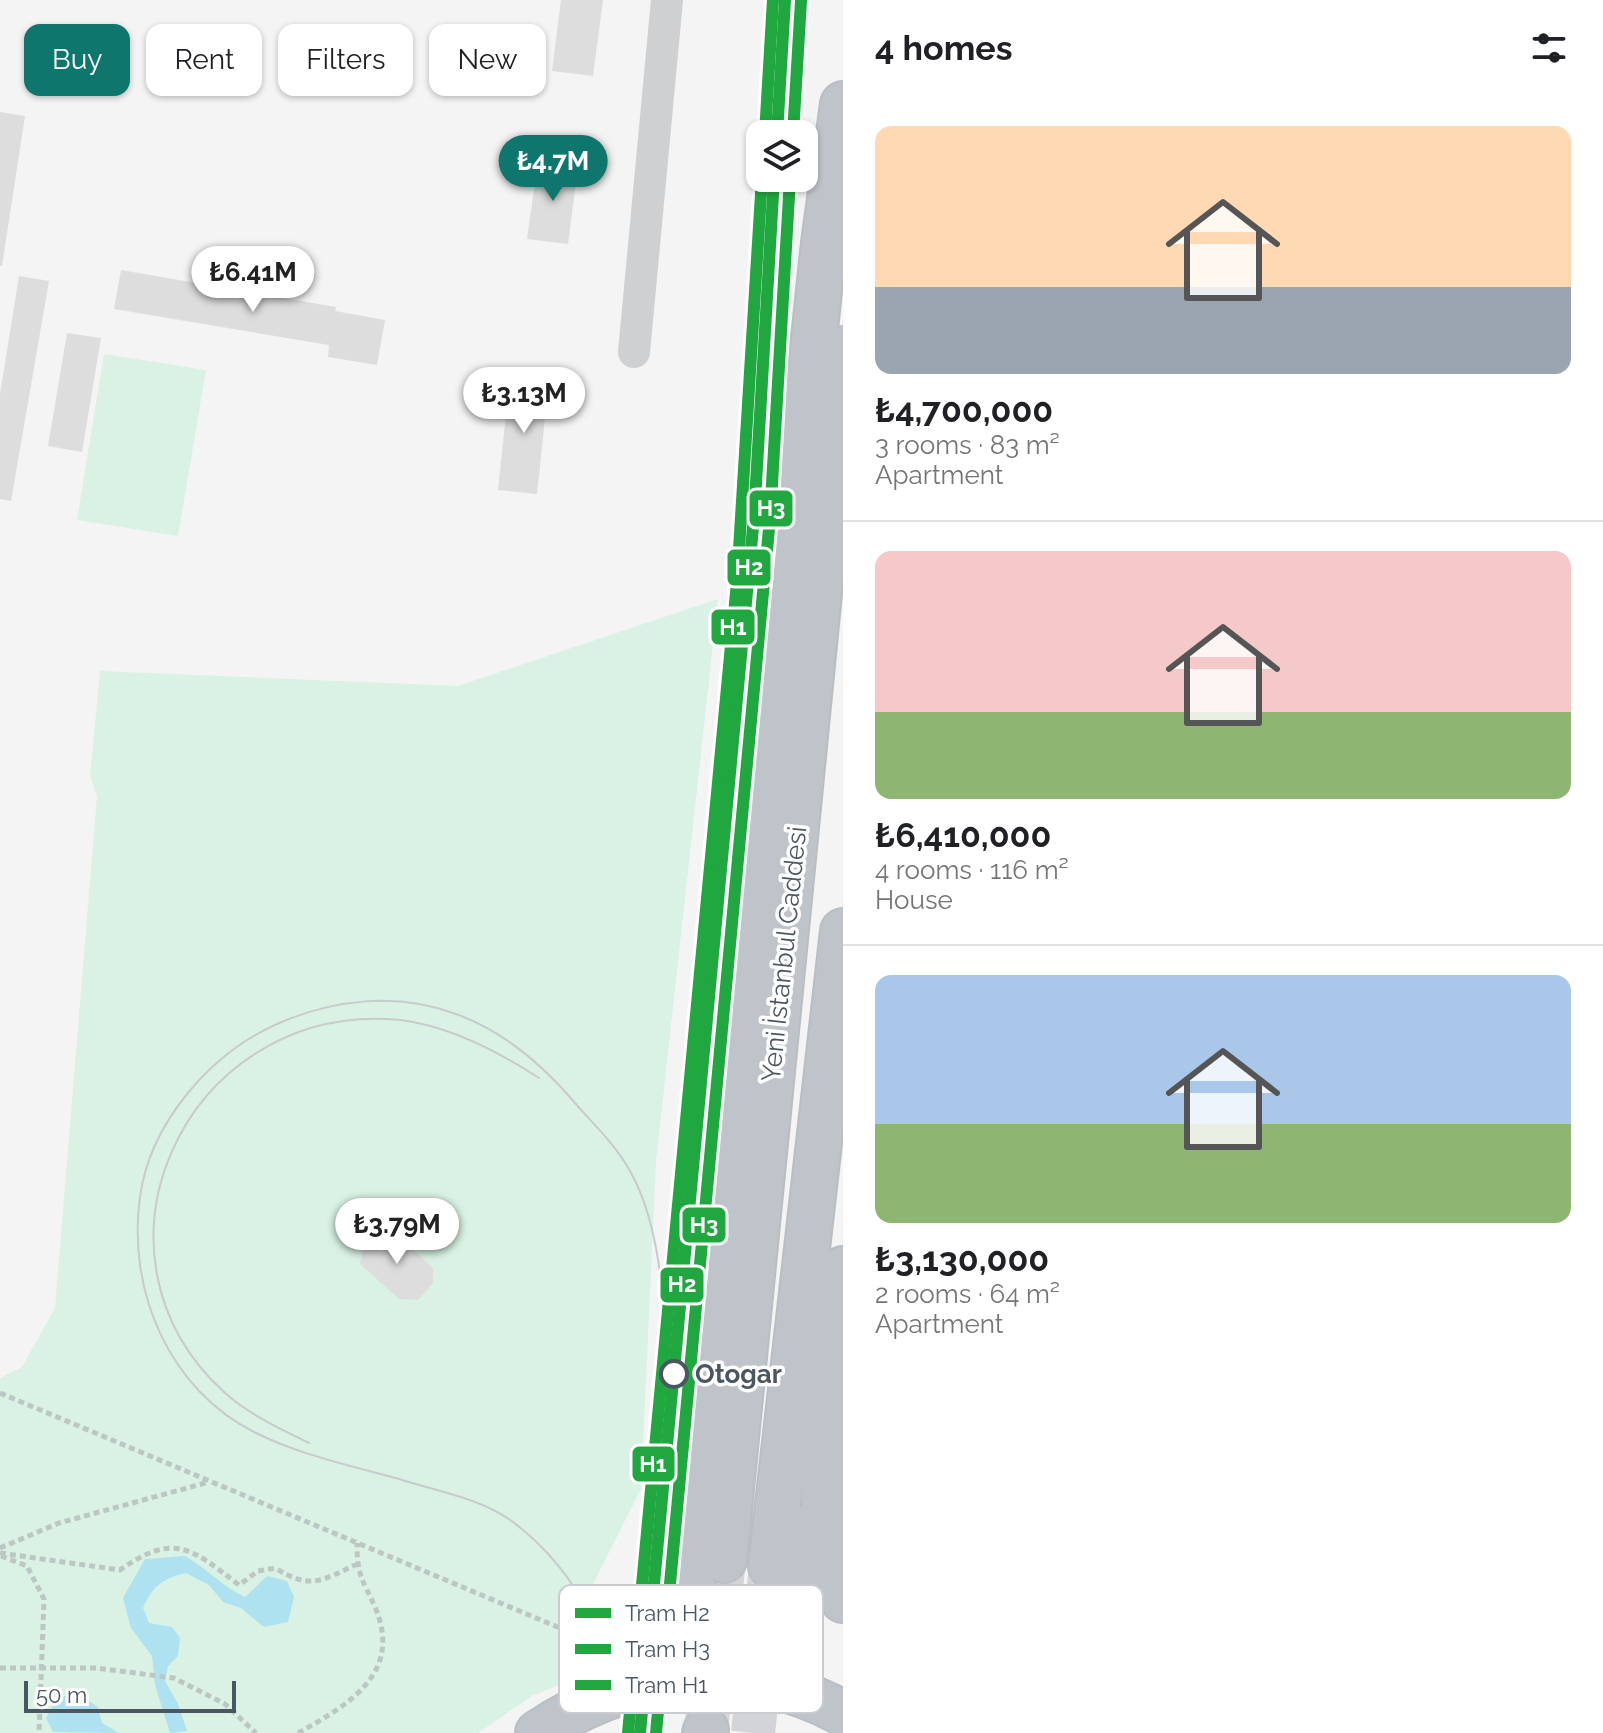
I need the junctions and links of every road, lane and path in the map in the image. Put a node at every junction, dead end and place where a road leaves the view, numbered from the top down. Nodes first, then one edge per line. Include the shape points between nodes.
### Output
1 (667, 0) edge
2 (843, 104) edge
3 (843, 349) edge
4 (634, 352) dead end
5 (843, 931) edge
6 (842, 1275) edge
7 (843, 1347) edge
8 (0, 1393) edge
9 (821, 1470) junction
10 (211, 1481) junction
11 (357, 1543) junction
12 (0, 1552) edge
13 (706, 1558) junction
14 (357, 1564) junction
15 (771, 1566) tunnel mouth
16 (688, 1585) tunnel mouth
17 (699, 1585) tunnel mouth
18 (804, 1585) tunnel mouth
19 (843, 1600) edge
20 (559, 1628) edge
21 (0, 1668) edge
22 (40, 1668) junction
23 (823, 1704) edge
24 (574, 1713) edge
25 (843, 1713) edge
26 (39, 1733) edge
27 (256, 1733) edge
28 (298, 1733) edge
29 (538, 1733) edge

1 - 4 street
2 - 13 highway via 822,259
3 - 13 highway, Yeni İstanbul Caddesi
5 - 15 highway
6 - 7 highway
6 - 9 highway
8 - 10 path
9 - 18 highway
9 - 19 highway via 827,1538
10 - 11 path
10 - 12 path via 59,1523
11 - 14 path
11 - 20 path
12 - 14 path via 120,1570 168,1545 196,1554 239,1585 258,1571 275,1568 298,1582 319,1582
12 - 22 path via 27,1566 44,1599
13 - 16 highway
13 - 17 highway
14 - 28 path via 385,1645 380,1667 335,1713
21 - 22 path
22 - 26 path
22 - 27 path via 96,1668 174,1678 225,1704
23 - 25 highway
24 - 29 highway

